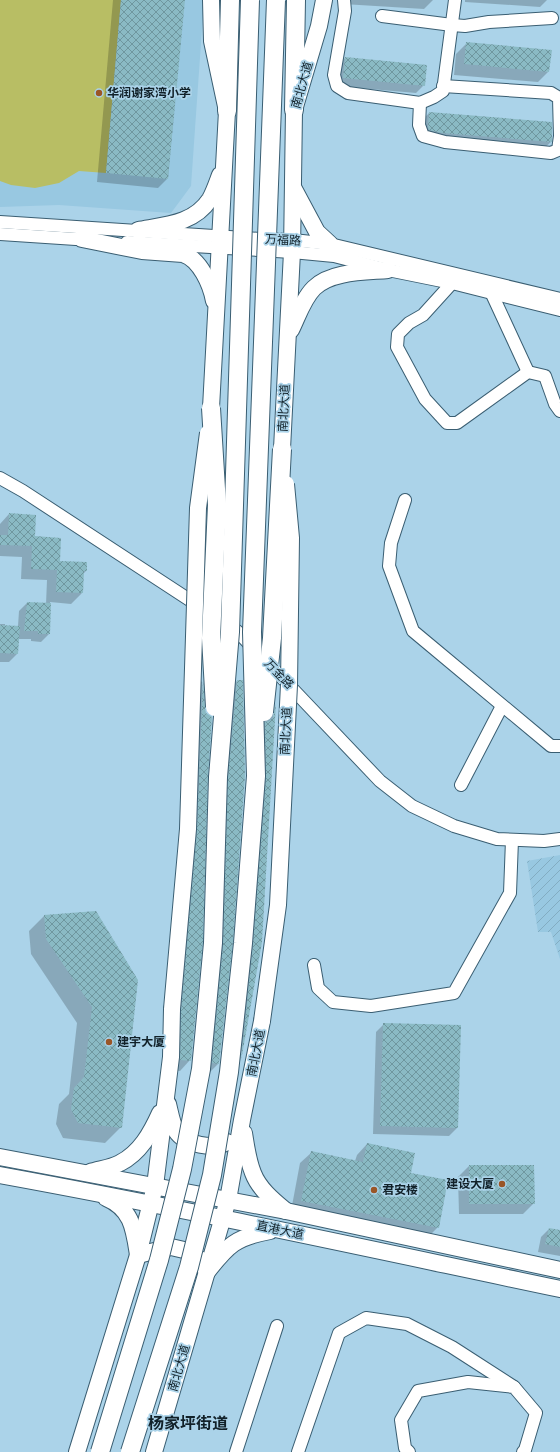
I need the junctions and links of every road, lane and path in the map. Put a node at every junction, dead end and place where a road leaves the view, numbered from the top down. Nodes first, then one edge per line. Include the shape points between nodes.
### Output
1 (211, 0) edge
2 (250, 0) edge
3 (276, 0) edge
4 (324, 0) edge
5 (344, 0) edge
6 (455, 0) edge
7 (230, 3) edge
8 (296, 7) edge
9 (382, 16) dead end
10 (552, 18) dead end
11 (452, 25) junction
12 (443, 86) junction
13 (420, 103) junction
14 (294, 110) junction
15 (226, 111) junction
16 (225, 163) junction
17 (292, 187) junction
18 (0, 222) edge
19 (138, 230) junction
20 (0, 234) edge
21 (82, 239) junction
22 (220, 242) junction
23 (330, 244) junction
24 (292, 246) junction
25 (388, 270) junction
26 (452, 283) junction
27 (491, 292) junction
28 (560, 299) edge
29 (560, 310) edge
30 (216, 315) junction
31 (289, 334) junction
32 (528, 372) junction
33 (211, 408) junction
34 (560, 411) edge
35 (282, 449) junction
36 (0, 478) edge
37 (405, 500) dead end
38 (502, 706) junction
39 (560, 746) edge
40 (256, 776) junction
41 (218, 777) junction
42 (461, 785) dead end
43 (560, 839) edge
44 (512, 840) junction
45 (314, 965) dead end
46 (166, 1099) junction
47 (242, 1120) junction
48 (0, 1157) edge
49 (87, 1173) junction
50 (0, 1175) edge
51 (155, 1186) junction
52 (92, 1192) junction
53 (228, 1200) junction
54 (150, 1204) junction
55 (286, 1212) junction
56 (222, 1219) junction
57 (278, 1229) junction
58 (138, 1255) junction
59 (560, 1270) edge
60 (207, 1272) junction
61 (560, 1289) edge
62 (277, 1326) dead end
63 (514, 1387) junction
64 (77, 1452) edge
65 (100, 1452) edge
66 (130, 1452) edge
67 (154, 1452) edge
68 (236, 1452) edge
69 (298, 1452) edge
70 (409, 1452) edge
71 (523, 1452) edge

1 - 15 main road via 212,41
2 - 41 highway, bridge via 230,632
3 - 40 highway, 南北大道, bridge via 252,632
4 - 14 main road, 南北大道 via 320,26
5 - 13 street via 345,11 334,75 336,86 348,93
6 - 11 street
7 - 15 highway
8 - 14 highway
9 - 11 street
10 - 11 street
11 - 12 street
12 - 13 street via 442,91 434,97
12 - 13 street via 551,93 559,98 558,150 551,153 445,142 423,136 419,125
14 - 17 main road, 南北大道
15 - 16 main road
16 - 19 main road via 210,198 196,214 177,223
16 - 22 main road
17 - 23 main road via 317,232
17 - 24 main road, 南北大道
18 - 19 street, 万福路
19 - 22 street, 万福路
20 - 21 street, 万福路
21 - 22 street, 万福路
21 - 30 main road via 142,251 190,256 210,286
22 - 24 street, 万福路
22 - 30 main road
23 - 24 street, 万福路
23 - 28 street, 万福路
24 - 25 street, 万福路
24 - 31 main road, 南北大道
25 - 26 street, 万福路
25 - 31 main road via 347,274 320,284 306,299
26 - 27 street, 万福路
26 - 32 street via 423,315 409,323 398,334 397,347 425,399 447,422 457,424
27 - 29 street, 万福路
27 - 32 street
30 - 33 main road
31 - 35 main road, 南北大道
32 - 34 street via 545,376
33 - 41 highway, bridge via 216,505 211,638
33 - 46 main road, bridge via 198,508 188,830
35 - 40 highway, bridge via 272,638
35 - 47 main road, 南北大道, bridge via 291,538 289,685 278,905 262,1021
36 - 44 street, 万金路 via 237,630 380,781 412,806 454,826 497,839
37 - 38 street via 391,543 389,566 413,631
38 - 39 street via 551,746
38 - 42 street
40 - 66 highway, 南北大道, bridge via 243,943 229,1072 212,1175 189,1267
41 - 65 highway, bridge via 213,943 201,1069 182,1169 159,1260
43 - 44 street, 万金路
44 - 45 street via 510,893 454,993 371,1006 333,1002 318,988
46 - 47 main road via 176,1131 194,1143 221,1146 231,1139
46 - 49 main road via 151,1131 138,1150 120,1163
46 - 51 main road
47 - 53 main road, 南北大道
47 - 55 main road via 253,1175 267,1194
48 - 49 main road, 直港大道
49 - 51 main road, 直港大道
50 - 52 main road, 直港大道
51 - 53 main road, 直港大道
51 - 54 main road
52 - 54 main road, 直港大道
52 - 58 main road via 116,1202 127,1214 134,1228
53 - 55 main road, 直港大道
53 - 56 main road, 南北大道
54 - 56 main road, 直港大道
54 - 58 main road
55 - 59 main road, 直港大道
56 - 57 main road, 直港大道
56 - 60 main road, 南北大道
57 - 60 main road via 251,1234 236,1242 223,1252
57 - 61 main road, 直港大道
58 - 60 main road via 171,1247 184,1250 201,1260
58 - 64 main road
60 - 67 main road, 南北大道
62 - 68 street
63 - 69 street via 452,1347 407,1324 366,1318 339,1333
63 - 70 street via 468,1382 418,1391 400,1420 405,1448
63 - 71 street via 536,1413

